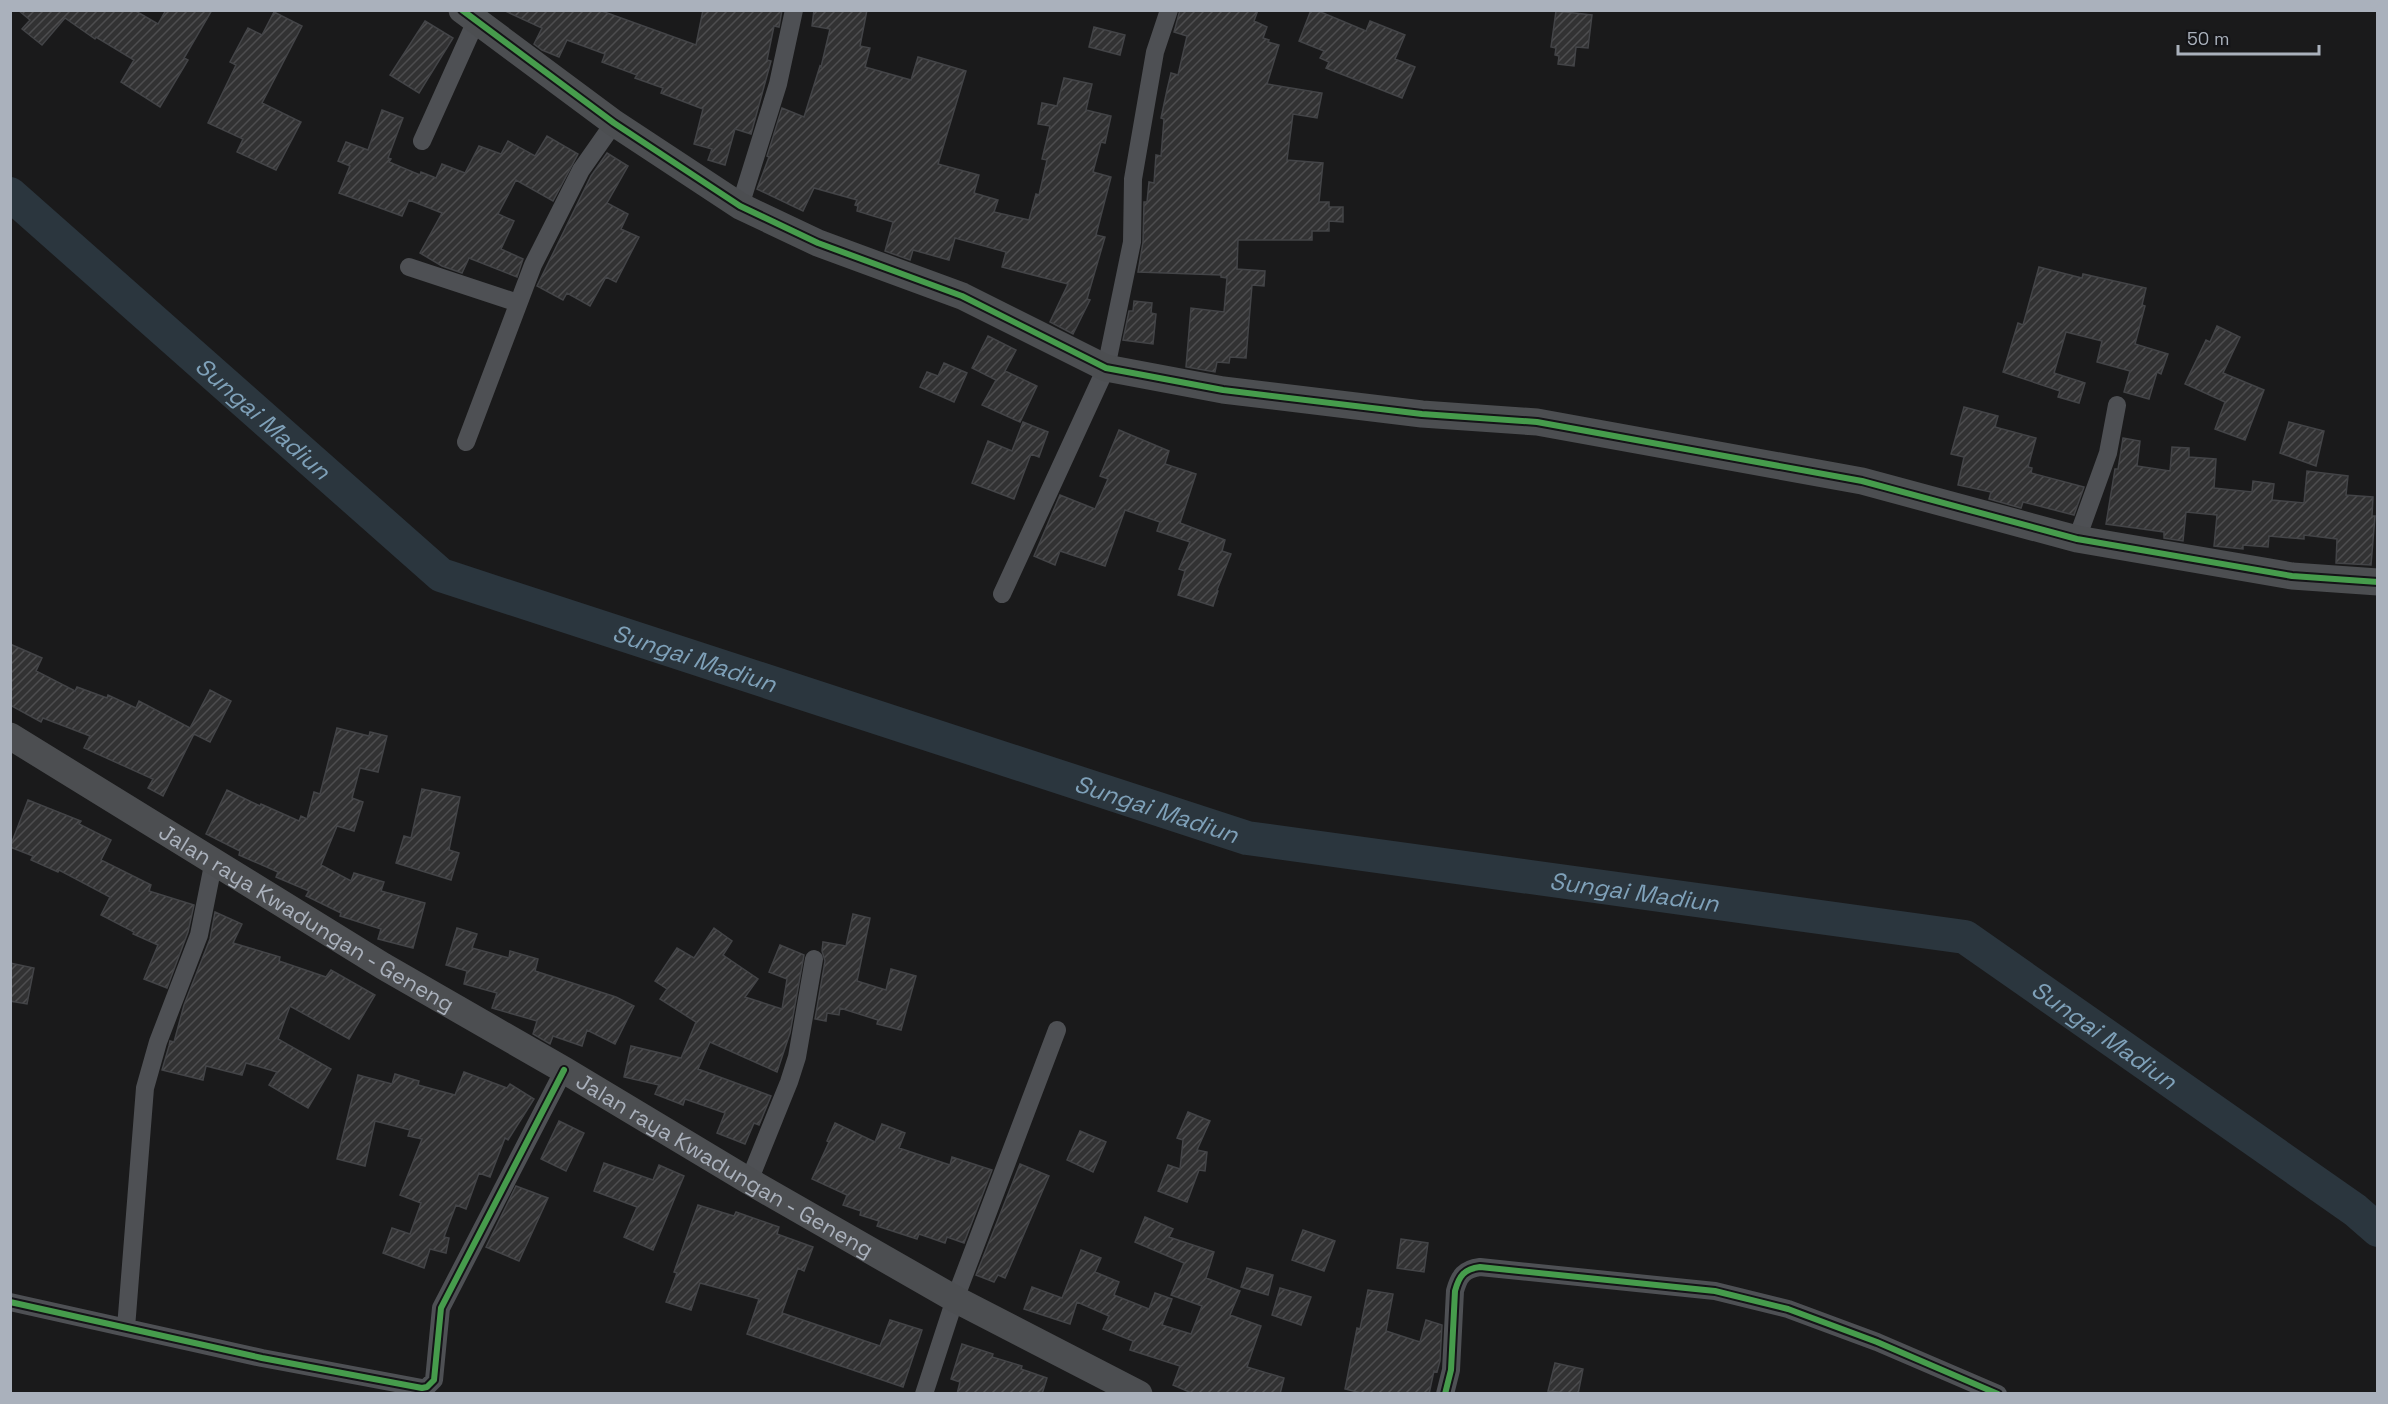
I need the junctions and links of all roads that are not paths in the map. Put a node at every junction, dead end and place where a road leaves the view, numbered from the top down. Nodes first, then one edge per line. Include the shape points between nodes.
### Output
1 (794, 10) edge
2 (1169, 10) edge
3 (469, 16) edge
4 (614, 123) junction
5 (422, 141) dead end
6 (740, 206) junction
7 (409, 267) dead end
8 (518, 303) junction
9 (1106, 368) junction
10 (2117, 405) dead end
11 (466, 442) dead end
12 (2077, 539) junction
13 (2378, 582) edge
14 (1002, 594) dead end
15 (13, 742) edge
16 (214, 860) junction
17 (814, 959) dead end
18 (1057, 1030) dead end
19 (564, 1070) junction
20 (749, 1181) junction
21 (955, 1299) junction
22 (10, 1302) edge
23 (126, 1328) junction
24 (924, 1394) edge
25 (1139, 1394) edge
26 (1445, 1394) edge
27 (1998, 1394) edge

1 - 6 street via 778,84
2 - 9 street via 1155,52 1133,179 1132,242
3 - 4 street
3 - 5 street
4 - 6 street
4 - 8 street via 563,203
6 - 9 street via 818,243 962,296
7 - 8 street
8 - 11 street
9 - 12 street via 1223,390 1422,414 1537,422 1862,481
9 - 14 street
10 - 12 street via 2108,453
12 - 13 street via 2292,576
15 - 16 street, Jalan raya Kwadungan - Geneng
16 - 19 street, Jalan raya Kwadungan - Geneng via 383,966
16 - 23 street via 200,935 158,1042 145,1088
17 - 20 street via 797,1056
18 - 21 street
19 - 20 street, Jalan raya Kwadungan - Geneng
19 - 23 street via 441,1308 434,1380 428,1387 274,1360
20 - 21 street, Jalan raya Kwadungan - Geneng
21 - 24 street
21 - 25 street, Jalan raya Kwadungan - Geneng
22 - 23 street
26 - 27 street via 1451,1370 1455,1291 1463,1272 1480,1267 1715,1291 1788,1309

